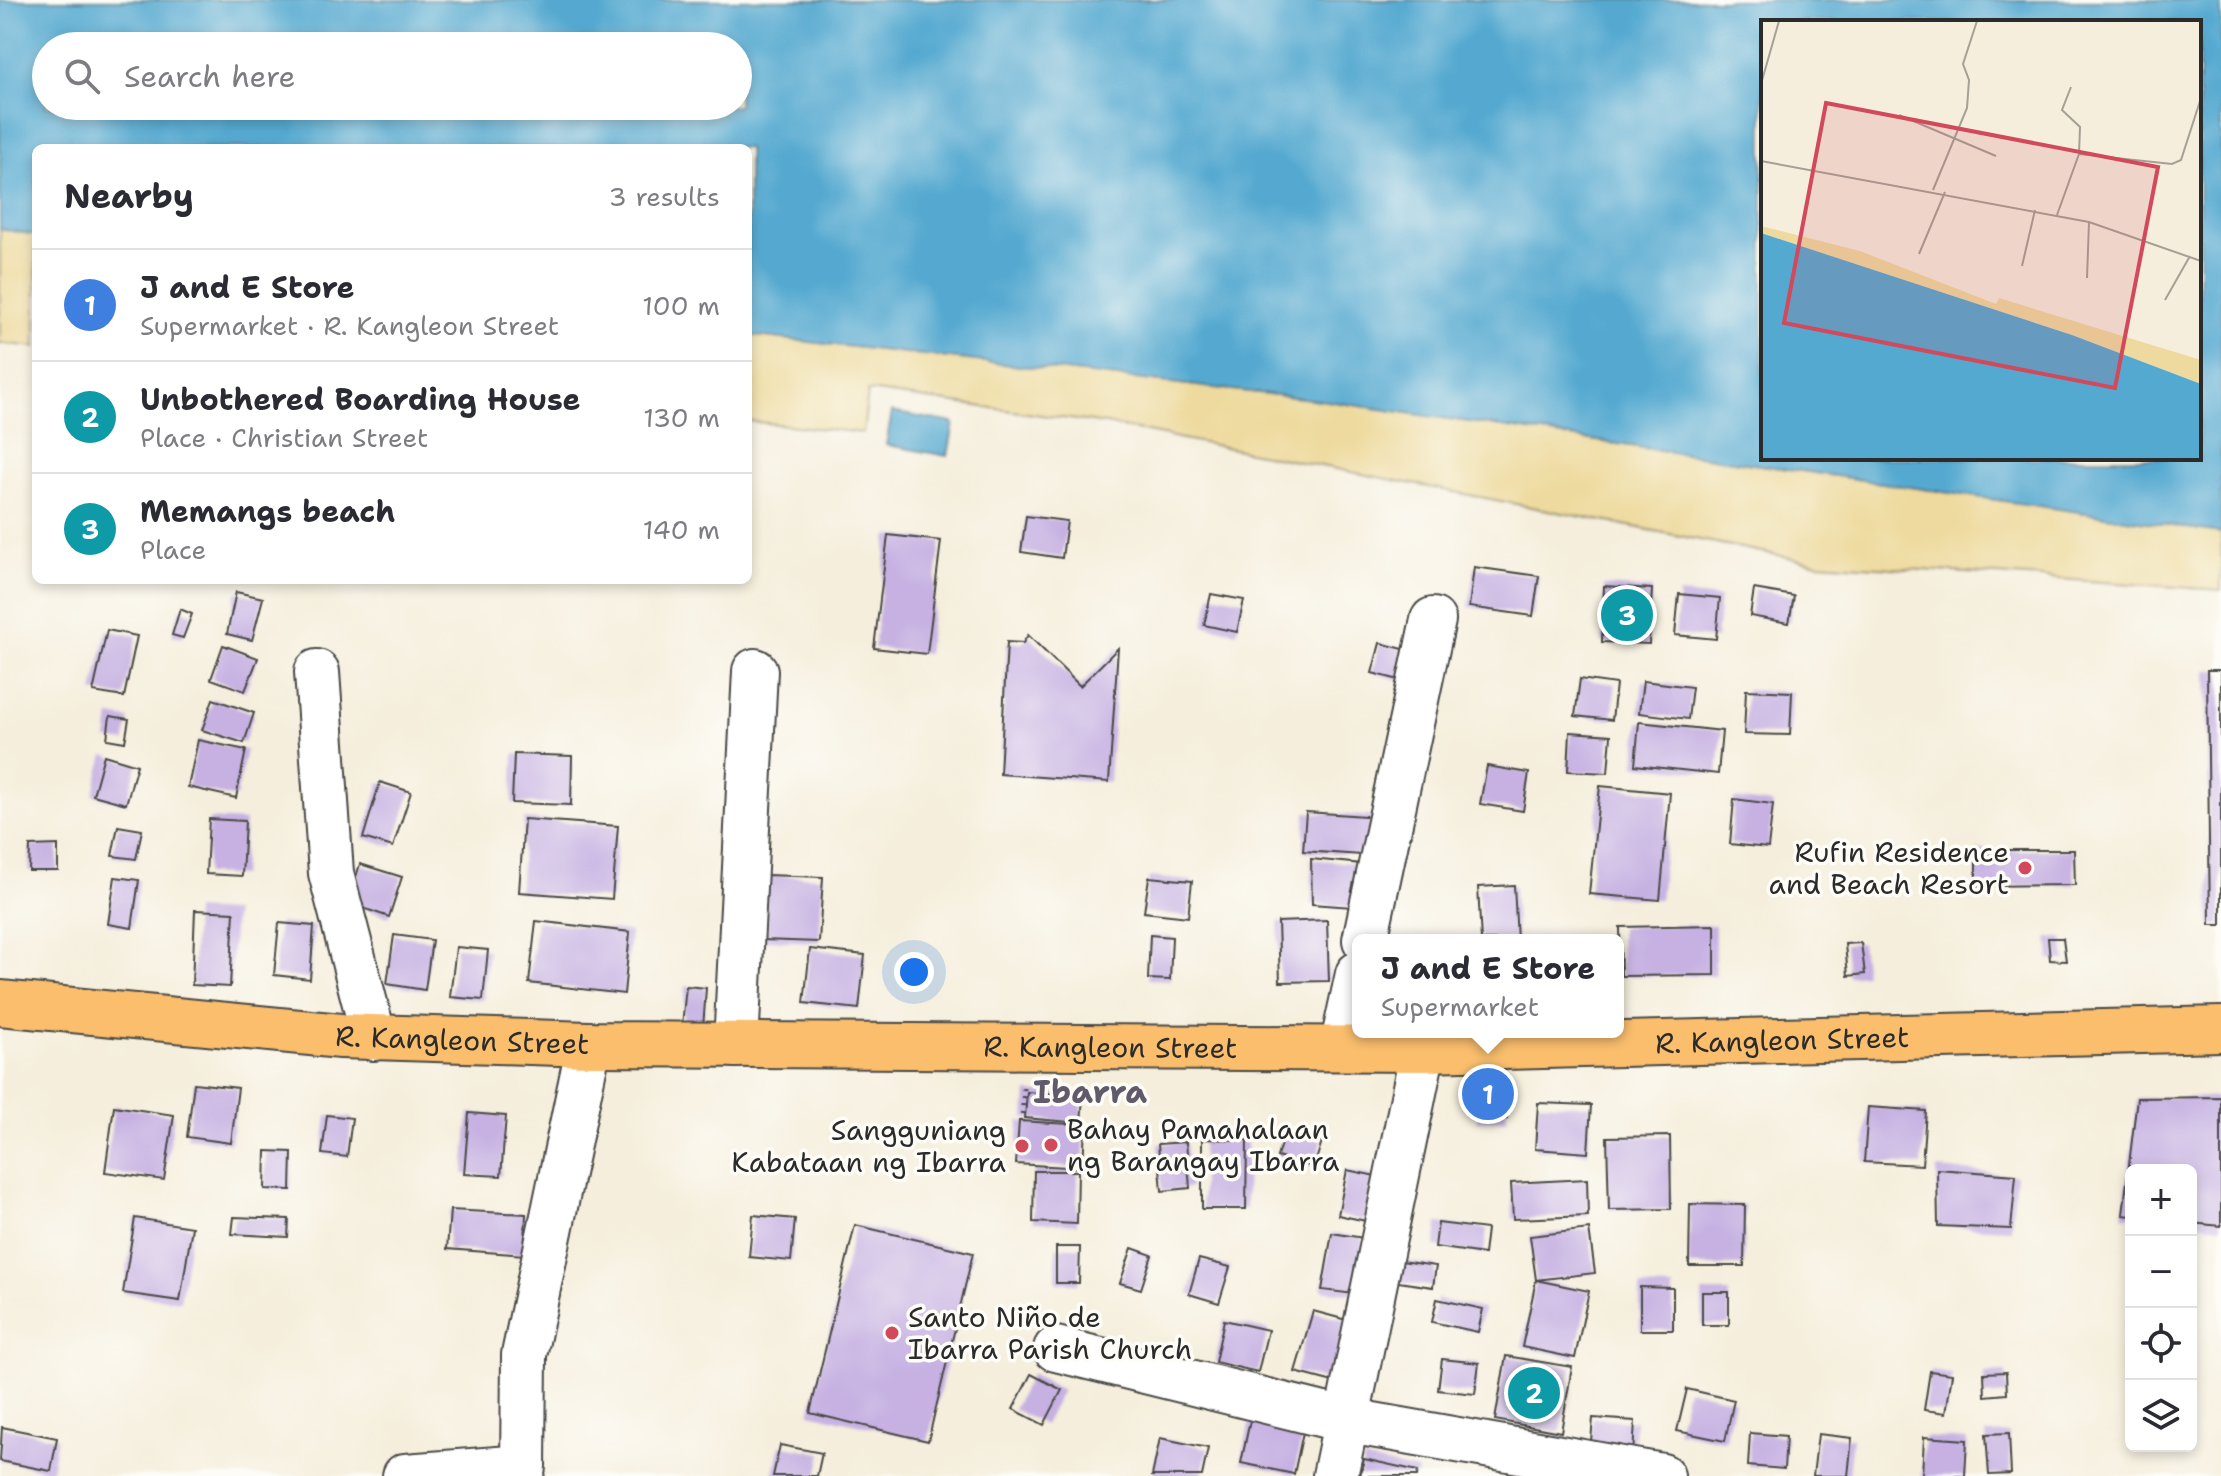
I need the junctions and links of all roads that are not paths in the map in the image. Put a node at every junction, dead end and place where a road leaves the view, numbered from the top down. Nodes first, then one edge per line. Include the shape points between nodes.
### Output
1 (1433, 620) dead end
2 (755, 671) dead end
3 (317, 672) dead end
4 (1366, 934) edge
5 (1352, 1002) edge
6 (0, 1003) edge
7 (2221, 1029) edge
8 (374, 1038) junction
9 (589, 1044) junction
10 (736, 1045) junction
11 (1342, 1048) junction
12 (1423, 1049) junction
13 (1056, 1349) dead end
14 (1344, 1420) junction
15 (523, 1472) edge
16 (405, 1476) edge
17 (1335, 1476) edge
18 (1662, 1476) edge

1 - 4 street
2 - 10 street
3 - 8 street via 331,873
5 - 11 street
6 - 8 main road, R. Kangleon Street
7 - 12 main road, R. Kangleon Street
8 - 9 main road, R. Kangleon Street
9 - 10 main road, R. Kangleon Street
9 - 15 street via 524,1355
10 - 11 main road, R. Kangleon Street
11 - 12 main road, R. Kangleon Street
12 - 14 street
13 - 14 street
14 - 17 street
14 - 18 street
15 - 16 street

